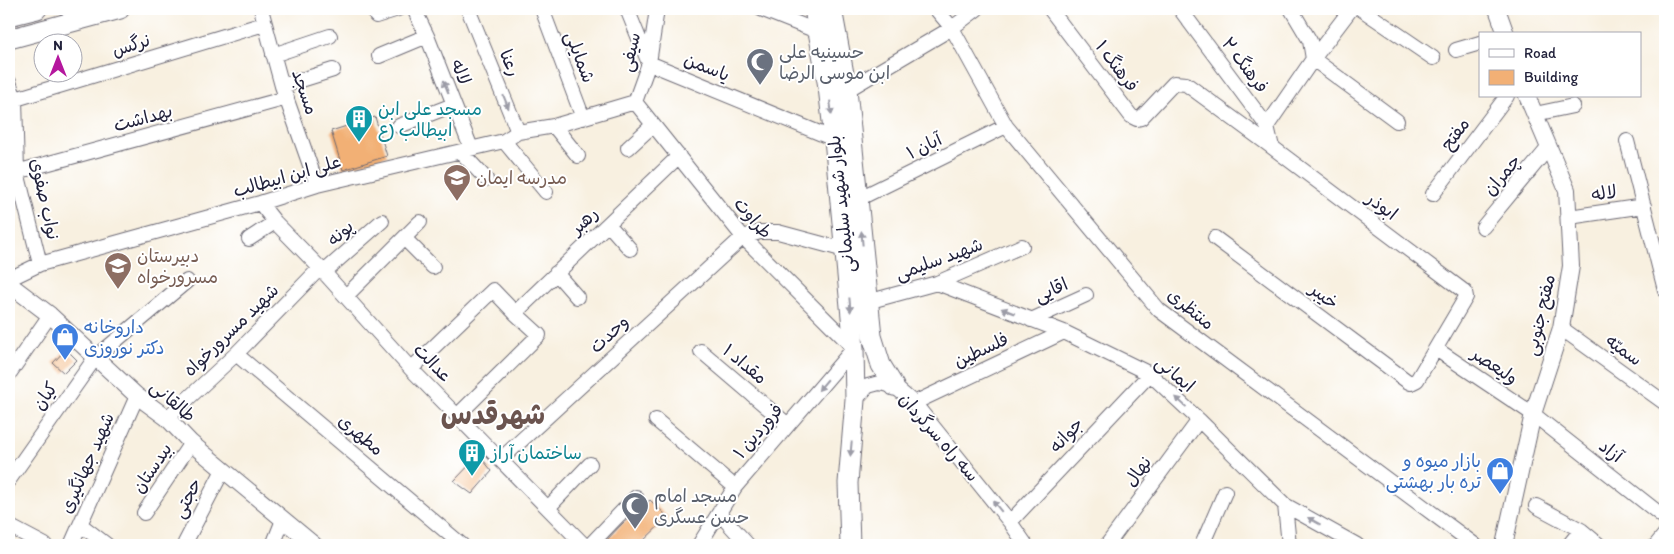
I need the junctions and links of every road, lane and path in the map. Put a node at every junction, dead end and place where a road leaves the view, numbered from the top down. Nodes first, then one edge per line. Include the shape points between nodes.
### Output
1 (120, 9) edge
2 (261, 9) edge
3 (398, 9) edge
4 (414, 9) edge
5 (468, 9) edge
6 (542, 9) edge
7 (627, 9) edge
8 (657, 9) edge
9 (761, 9) edge
10 (814, 9) edge
11 (832, 9) edge
12 (936, 9) edge
13 (976, 9) edge
14 (1050, 9) edge
15 (1180, 9) edge
16 (1291, 9) edge
17 (1351, 9) edge
18 (1362, 9) edge
19 (1497, 9) edge
20 (376, 16) dead end
21 (264, 24) junction
22 (952, 28) junction
23 (818, 32) junction
24 (1505, 32) edge
25 (330, 36) dead end
26 (427, 36) junction
27 (9, 40) edge
28 (1479, 43) edge
29 (1456, 50) dead end
30 (273, 55) junction
31 (380, 56) dead end
32 (1433, 58) dead end
33 (1312, 59) junction
34 (649, 64) junction
35 (333, 70) dead end
36 (9, 82) edge
37 (847, 90) junction
38 (284, 92) junction
39 (1505, 98) edge
40 (1528, 98) edge
41 (12, 100) edge
42 (635, 102) junction
43 (453, 105) junction
44 (1573, 106) dead end
45 (1535, 114) junction
46 (584, 118) junction
47 (1137, 120) joint
48 (1397, 121) dead end
49 (653, 125) junction
50 (399, 126) dead end
51 (554, 126) junction
52 (1006, 126) junction
53 (1267, 126) junction
54 (518, 132) junction
55 (834, 139) junction
56 (504, 141) junction
57 (1627, 141) dead end
58 (1272, 147) junction
59 (1550, 147) junction
60 (628, 148) dead end
61 (466, 150) junction
62 (578, 156) dead end
63 (679, 156) junction
64 (13, 173) edge
65 (486, 179) dead end
66 (318, 185) junction
67 (546, 192) dead end
68 (1433, 194) dead end
69 (858, 199) junction
70 (260, 203) junction
71 (1644, 206) junction
72 (1569, 217) junction
73 (382, 221) dead end
74 (275, 222) junction
75 (420, 222) dead end
76 (608, 224) junction
77 (1483, 227) dead end
78 (743, 237) junction
79 (404, 238) junction
80 (1215, 238) dead end
81 (249, 240) dead end
82 (1022, 246) dead end
83 (630, 249) dead end
84 (845, 250) junction
85 (40, 264) junction
86 (432, 267) dead end
87 (322, 270) junction
88 (556, 273) junction
89 (9, 279) edge
90 (188, 281) dead end
91 (937, 283) junction
92 (9, 284) edge
93 (1665, 290) edge
94 (1086, 295) dead end
95 (346, 296) junction
96 (577, 297) dead end
97 (867, 302) junction
98 (515, 313) junction
99 (50, 315) junction
100 (1031, 320) junction
101 (1561, 328) junction
102 (1064, 332) junction
103 (854, 348) junction
104 (1436, 349) junction
105 (701, 351) dead end
106 (236, 354) junction
107 (95, 358) junction
108 (10, 368) edge
109 (411, 369) junction
110 (1150, 374) junction
111 (894, 386) junction
112 (137, 396) junction
113 (856, 400) junction
114 (914, 403) junction
115 (1665, 403) edge
116 (1533, 414) junction
117 (458, 415) junction
118 (167, 418) junction
119 (656, 420) dead end
120 (1199, 420) junction
121 (788, 425) junction
122 (191, 443) junction
123 (501, 459) junction
124 (590, 464) dead end
125 (222, 470) junction
126 (9, 480) edge
127 (736, 488) junction
128 (1225, 492) dead end
129 (636, 497) dead end
130 (1285, 505) junction
131 (1536, 506) dead end
132 (548, 508) junction
133 (144, 513) dead end
134 (719, 513) junction
135 (1665, 518) edge
136 (283, 520) junction
137 (1010, 522) junction
138 (81, 525) junction
139 (9, 526) edge
140 (1581, 530) junction
141 (1665, 534) edge
142 (185, 543) dead end
143 (45, 545) edge
144 (71, 545) edge
145 (106, 545) edge
146 (273, 545) edge
147 (314, 545) edge
148 (462, 545) edge
149 (584, 545) edge
150 (590, 545) edge
151 (699, 545) edge
152 (748, 545) edge
153 (850, 545) edge
154 (1026, 545) edge
155 (1107, 545) edge
156 (1202, 545) edge
157 (1289, 545) edge
158 (1357, 545) edge
159 (1475, 545) edge
160 (1504, 545) edge
161 (1569, 545) edge
162 (1600, 545) edge
163 (1656, 545) edge

1 - 27 main road
2 - 21 street, مسجد
3 - 20 street
4 - 26 street, لاله
5 -> 54 street, رعنا
6 - 46 street, شمایلی
7 - 34 street
8 - 34 street, سیفی
9 - 23 street
10 - 23 main road, بلوار شهید سلیمانی
11 - 37 main road, بلوار شهید سلیمانی
12 - 22 street, منتظری
13 - 22 street
14 - 47 street, فرهنگ ۱
15 - 53 street, فرهنگ ۲
16 - 33 street via 1310,41
17 - 33 street
18 - 32 street
19 - 24 street
21 - 30 street, مسجد
21 - 41 street, نرگس
22 - 37 street
22 - 52 street, منتظری
23 -> 55 main road, بلوار شهید سلیمانی
25 - 30 street
26 - 31 street
43 -> 26 street, لاله
28 - 29 street
30 - 38 street, مسجد
33 - 48 street
33 - 53 street
34 - 42 street, سیفی
34 - 55 street, یاسمن
35 - 38 street, بهداشت
36 - 41 street, نواب صفوی
37 - 69 main road, بلوار شهید سلیمانی
38 - 64 street, بهداشت
38 - 66 street, مسجد
39 - 68 street, مفتح
40 - 45 street, مفتح جنوبی
41 - 64 street, نواب صفوی
42 - 46 street, علی ابن ابیطالب
42 - 49 street, طراوت
43 - 50 street
43 - 61 street, لاله
44 - 45 street
45 - 59 street, مفتح جنوبی
46 - 51 street, علی ابن ابیطالب
47 - 58 street, ابوذر via 1174,83 1180,82
49 - 60 street
49 - 63 street, طراوت
51 - 54 street, علی ابن ابیطالب
51 - 62 street
52 - 69 street, آبان ۱
52 - 159 street, منتظری via 1159,310
53 - 58 street, فرهنگ ۲
54 - 56 street, علی ابن ابیطالب
55 - 84 main road, بلوار شهید سلیمانی
56 - 61 street, علی ابن ابیطالب
56 - 67 street
57 - 71 street
58 - 104 street, ابوذر via 1465,292 1466,297
59 - 72 street, مفتح جنوبی via 1567,190
59 - 77 street, چمران
61 - 65 street
61 - 66 street, علی ابن ابیطالب
63 - 76 street, رهبر
63 - 78 street, طراوت
64 - 85 street, نواب صفوی
66 - 70 street, علی ابن ابیطالب
97 -> 69 main road, بلوار شهید سلیمانی
70 - 74 street, عدالت
70 - 85 street, علی ابن ابیطالب
71 - 72 street, لاله
71 - 93 street
72 - 101 street, مفتح جنوبی via 1572,266
73 - 87 street, پونه
74 - 81 street
74 - 87 street, عدالت
75 - 79 street
76 - 83 street
76 - 88 street, رهبر
78 - 84 street via 760,232 778,232
78 - 103 street, طراوت
78 - 123 street, وحدت
79 - 86 street
79 - 95 street
80 - 104 street, خیبر via 1406,381 1417,380
82 - 91 street, شهید سلیمی
84 -> 103 main road, بلوار شهید سلیمانی
85 - 89 street, علی ابن ابیطالب
87 - 95 street, عدالت
87 - 106 street, شهید مسرورخواه
88 - 96 street
88 - 98 street, رهبر
90 - 107 street, کیان
91 - 97 street, شهید سلیمی
100 -> 91 street, ایمانی
92 - 99 street, طالقانی
94 - 100 street, اقایی
95 - 109 street, عدالت
97 - 111 main road, بلوار شهید سلیمانی via 880,364
98 - 109 street via 493,290
98 - 117 street via 539,336
99 - 107 street, طالقانی
99 - 108 street
100 - 102 street, ایمانی
101 - 115 street, سمیّه
101 - 116 street, مفتح جنوبی
102 - 110 street, ایمانی
102 - 114 street, فلسطین
103 - 113 main road, بلوار شهید سلیمانی
103 -> 121 street, فروردین ۱
104 - 116 street, ولیعصر
105 - 121 street, مقداد ۱
106 - 118 street, شهید مسرورخواه
106 - 148 street, مطهری
107 - 112 street, طالقانی
107 - 126 street, کیان
109 - 117 street, عدالت
120 -> 110 street, ایمانی
110 - 137 street, جوانه
111 - 113 street, سه راه سرگردان via 879,383 868,386
111 - 114 street, سه راه سرگردان
112 - 118 street, طالقانی
112 - 138 street, شهید جهانگیری
113 -> 153 main road via 848,483
137 -> 114 street, سه راه سرگردان
116 - 135 street, آزاد
116 - 160 street, مفتح جنوبی
117 - 123 street, عدالت
118 - 122 street, طالقانی
119 - 127 street
120 - 130 street, ایمانی
120 - 155 street, نهال
121 - 127 street, فروردین ۱
122 - 125 street, طالقانی
122 - 133 street, بیدستان
123 - 132 street, عدالت
124 - 132 street
125 - 136 street, طالقانی
125 - 142 street, حجتی
127 - 134 street, فروردین ۱
128 - 156 street
129 - 150 street
130 - 157 street
158 -> 130 street, ایمانی
131 - 140 street
132 - 149 street, عدالت
134 - 151 street, فروردین ۱
134 - 152 street
136 - 146 street
136 - 147 street, طالقانی
137 - 154 street, سه راه سرگردان
138 - 144 street, شهید جهانگیری
138 - 145 street
139 - 143 street
140 - 161 street
140 - 162 street
141 - 163 street

